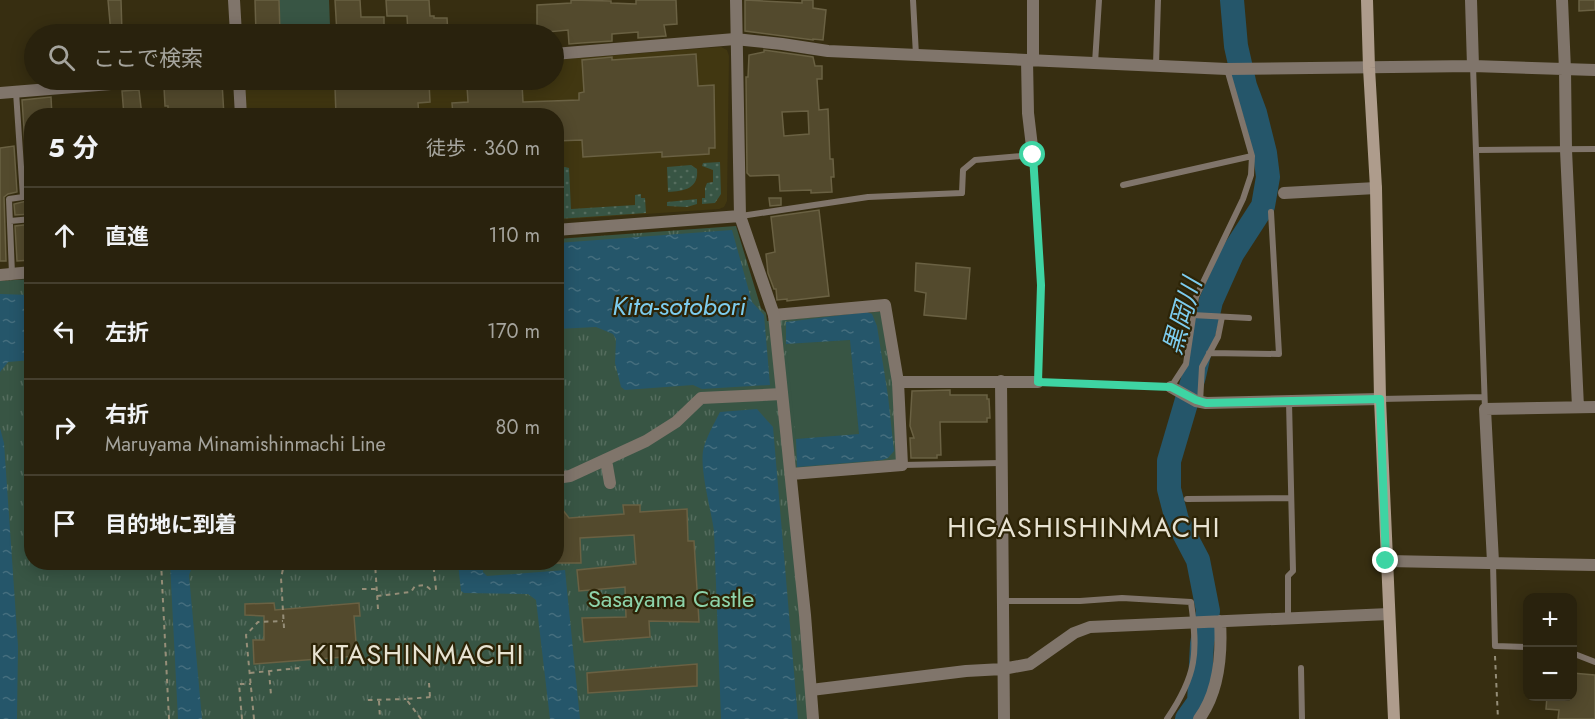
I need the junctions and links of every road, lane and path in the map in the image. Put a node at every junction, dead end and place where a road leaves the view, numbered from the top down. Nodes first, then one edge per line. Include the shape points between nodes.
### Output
1 (234, 0) edge
2 (736, 0) edge
3 (913, 0) edge
4 (1033, 0) edge
5 (1099, 0) edge
6 (1158, 0) edge
7 (1367, 0) edge
8 (1471, 0) edge
9 (1562, 0) edge
10 (235, 24) edge
11 (735, 39) junction
12 (564, 53) edge
13 (916, 55) junction
14 (1030, 60) junction
15 (1095, 63) junction
16 (1156, 66) junction
17 (1473, 66) junction
18 (1369, 68) junction
19 (1227, 69) junction
20 (1565, 70) junction
21 (1595, 70) edge
22 (40, 90) edge
23 (240, 90) edge
24 (16, 92) junction
25 (0, 93) edge
26 (241, 108) edge
27 (1595, 149) edge
28 (1477, 150) junction
29 (1566, 150) junction
30 (1033, 155) junction
31 (1252, 156) junction
32 (1123, 185) dead end
33 (1376, 188) junction
34 (1284, 193) dead end
35 (1271, 212) dead end
36 (740, 216) junction
37 (24, 220) edge
38 (10, 221) junction
39 (564, 229) edge
40 (24, 273) edge
41 (6, 274) edge
42 (774, 315) junction
43 (1192, 315) junction
44 (1222, 317) junction
45 (1249, 318) dead end
46 (1209, 353) junction
47 (1001, 381) junction
48 (898, 382) junction
49 (1038, 382) junction
50 (1176, 390) junction
51 (782, 394) junction
52 (1380, 399) junction
53 (1198, 401) junction
54 (1289, 402) junction
55 (1485, 403) junction
56 (1578, 407) junction
57 (1595, 407) edge
58 (606, 460) junction
59 (1002, 463) junction
60 (902, 465) junction
61 (791, 474) junction
62 (564, 477) edge
63 (610, 483) dead end
64 (1291, 498) junction
65 (1186, 499) dead end
66 (1386, 561) junction
67 (1493, 562) junction
68 (1595, 565) edge
69 (161, 570) edge
70 (283, 570) edge
71 (376, 570) edge
72 (434, 570) edge
73 (377, 588) junction
74 (362, 589) dead end
75 (377, 596) junction
76 (1003, 601) junction
77 (378, 609) dead end
78 (1389, 614) junction
79 (1288, 619) junction
80 (283, 621) junction
81 (1194, 621) junction
82 (1218, 621) junction
83 (284, 628) dead end
84 (1495, 646) junction
85 (1523, 647) edge
86 (463, 650) dead end
87 (1577, 655) edge
88 (463, 656) dead end
89 (1595, 662) edge
90 (491, 665) dead end
91 (486, 666) dead end
92 (299, 668) dead end
93 (1301, 668) dead end
94 (1003, 669) junction
95 (268, 671) junction
96 (250, 673) junction
97 (429, 683) dead end
98 (251, 684) junction
99 (811, 690) junction
100 (271, 695) dead end
101 (406, 699) junction
102 (368, 700) dead end
103 (379, 700) junction
104 (170, 719) edge
105 (242, 719) edge
106 (254, 719) edge
107 (380, 719) edge
108 (421, 719) edge
109 (813, 719) edge
110 (1004, 719) edge
111 (1167, 719) edge
112 (1199, 719) edge
113 (1302, 719) edge
114 (1394, 719) edge
115 (1498, 719) edge

1 - 10 street
2 - 11 street
3 - 13 lane
4 - 14 street
5 - 15 lane
6 - 16 lane
7 - 18 main road
8 - 17 street
9 - 20 street
11 - 12 street
11 - 13 street via 828,51
11 - 36 street
13 - 14 street
14 - 15 street
14 - 30 street via 1028,113
15 - 16 street
16 - 19 street
17 - 18 street
17 - 20 street
17 - 28 lane
18 - 19 street
18 - 33 main road
19 - 31 lane
20 - 21 street
20 - 29 street
22 - 24 street
23 - 26 street
24 - 25 street
24 - 38 lane via 23,197 9,199
27 - 29 lane
28 - 29 lane
28 - 55 lane
29 - 56 street
30 - 36 lane via 975,160 963,170 962,193 868,196
30 - 49 lane via 1041,285
31 - 32 lane
31 - 43 lane via 1243,199 1196,297
33 - 34 street
33 - 52 main road
35 - 46 lane via 1279,354
36 - 39 street
36 - 42 street
37 - 38 lane
38 - 41 lane
40 - 41 street
42 - 48 street via 885,305
42 - 51 street
43 - 44 lane
43 - 50 lane via 1186,364
44 - 45 lane
44 - 46 lane via 1218,337
46 - 53 lane via 1202,367
47 - 48 street
47 - 49 street
47 - 59 street
48 - 60 street
49 - 50 lane
50 - 53 street
51 - 58 street via 701,398 676,422
51 - 61 street
52 - 54 street
52 - 55 lane
52 - 66 main road
53 - 54 street
54 - 64 lane
55 - 56 street
55 - 67 street
56 - 57 street
58 - 62 street
58 - 63 street
59 - 60 lane
59 - 76 street
60 - 61 street
61 - 99 street
64 - 65 lane
64 - 79 lane via 1293,571 1288,576
66 - 67 street
66 - 78 main road
67 - 68 street
67 - 84 lane
69 - 104 path
70 - 80 path
71 - 73 path
72 - 75 path via 436,589 415,586 411,592
73 - 74 path
73 - 75 path
75 - 77 path
76 - 81 lane via 1122,598 1191,602
76 - 94 street
78 - 79 street
78 - 114 main road
79 - 82 street
80 - 83 path
80 - 96 path via 258,622 246,635
81 - 82 street
81 - 94 street via 1090,627 1074,633 1030,664
81 - 111 lane via 1191,675
82 - 112 street via 1218,669
84 - 85 lane
84 - 115 path
86 - 88 path
87 - 89 lane
90 - 91 path
92 - 95 path
93 - 113 lane
94 - 99 street
94 - 110 street
95 - 96 path
95 - 100 path
96 - 98 path
97 - 101 path via 430,697
98 - 105 path via 239,684
98 - 106 path
99 - 109 street
101 - 103 path
101 - 108 path
102 - 103 path
103 - 107 path

